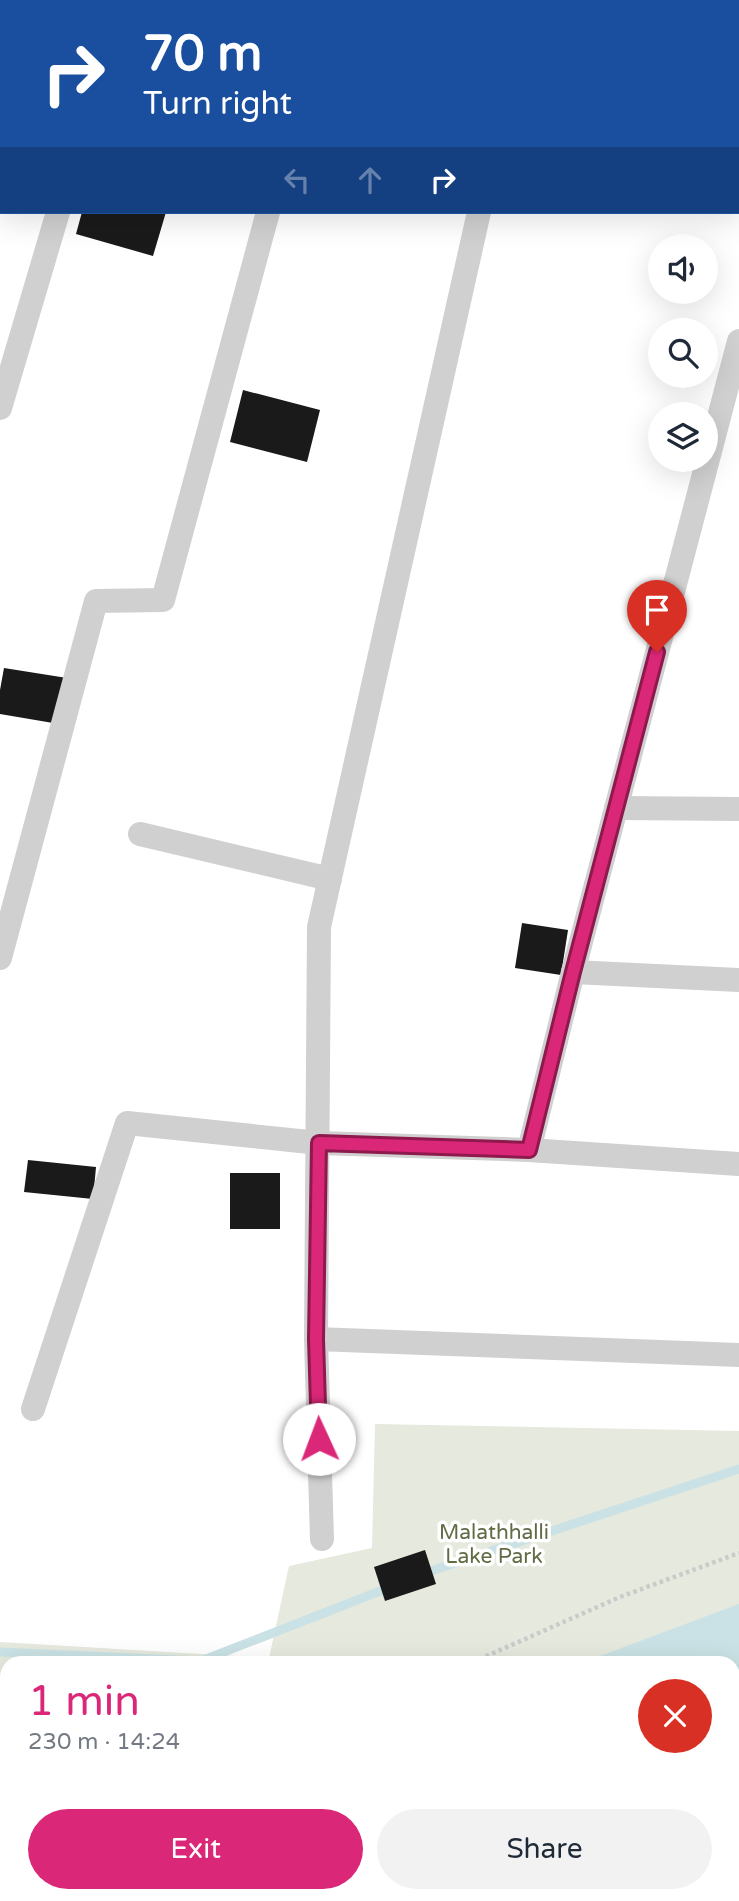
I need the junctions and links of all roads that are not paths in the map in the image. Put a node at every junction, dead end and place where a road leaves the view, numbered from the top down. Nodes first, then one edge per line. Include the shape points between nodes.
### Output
1 (57, 214) edge
2 (267, 214) edge
3 (479, 214) edge
4 (739, 341) edge
5 (0, 408) edge
6 (616, 808) junction
7 (739, 809) edge
8 (140, 834) dead end
9 (330, 879) junction
10 (0, 958) edge
11 (573, 972) junction
12 (739, 980) edge
13 (319, 1143) junction
14 (529, 1150) junction
15 (739, 1164) edge
16 (316, 1339) junction
17 (739, 1356) edge
18 (33, 1409) dead end
19 (322, 1539) dead end

1 - 5 street
2 - 10 street via 163,600 96,601
3 - 9 street
4 - 6 street
6 - 7 street
6 - 11 street
8 - 9 street
9 - 13 street via 319,927
11 - 12 street
11 - 14 street
13 - 14 street
13 - 16 street
13 - 18 street via 127,1124
14 - 15 street
16 - 17 street
16 - 19 street

